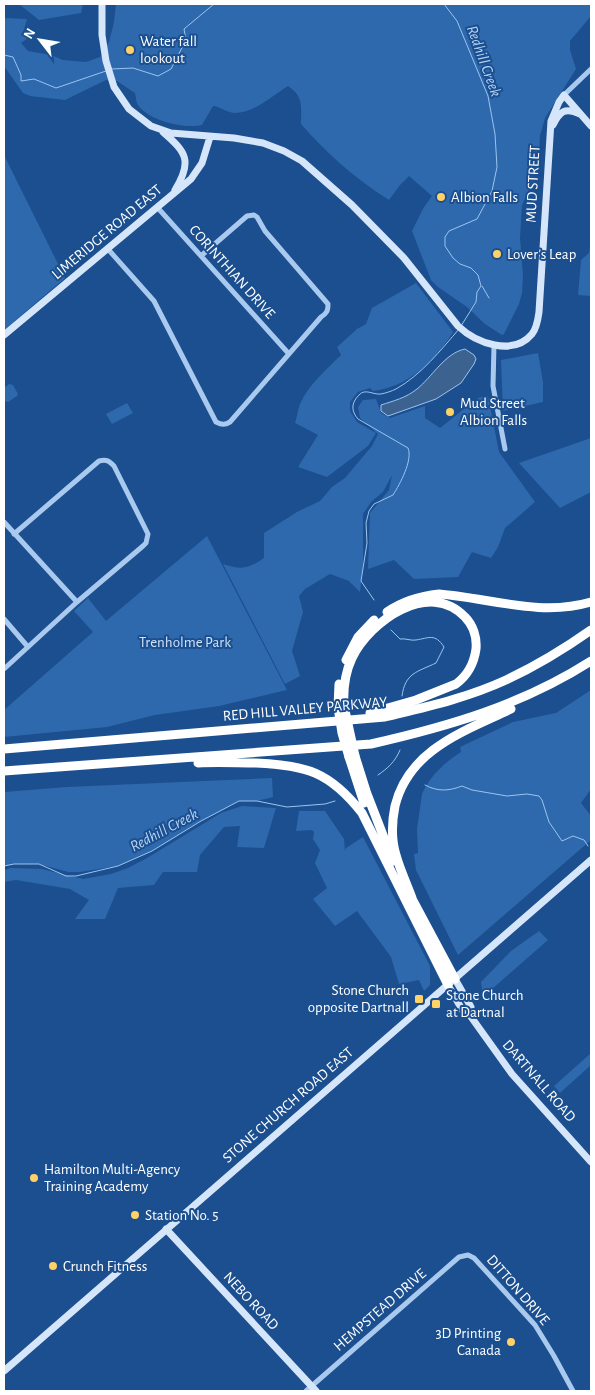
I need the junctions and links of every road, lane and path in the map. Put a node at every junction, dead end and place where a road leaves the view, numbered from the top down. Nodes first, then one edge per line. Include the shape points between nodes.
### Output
1 (102, 4) edge
2 (591, 68) edge
3 (564, 95) junction
4 (580, 114) junction
5 (591, 126) edge
6 (161, 130) junction
7 (210, 137) junction
8 (550, 138) junction
9 (172, 195) junction
10 (157, 207) junction
11 (108, 248) junction
12 (201, 256) junction
13 (4, 335) edge
14 (494, 345) junction
15 (289, 354) junction
16 (505, 450) dead end
17 (4, 522) edge
18 (14, 534) junction
19 (77, 602) junction
20 (591, 602) edge
21 (4, 619) edge
22 (591, 630) edge
23 (28, 647) junction
24 (591, 661) edge
25 (4, 668) edge
26 (530, 696) junction
27 (341, 707) junction
28 (330, 722) junction
29 (4, 748) edge
30 (352, 756) junction
31 (148, 761) junction
32 (4, 772) edge
33 (381, 850) junction
34 (591, 860) edge
35 (412, 898) junction
36 (451, 982) junction
37 (591, 1162) edge
38 (166, 1229) junction
39 (474, 1258) joint
40 (4, 1371) edge
41 (311, 1390) edge
42 (573, 1391) edge

1 - 6 main road via 104,50 117,94 137,116
2 - 3 street, MUD STREET
3 - 4 main road
3 - 8 main road, MUD STREET via 553,115
4 - 5 main road
4 - 8 main road via 567,110 562,112
6 - 7 main road
6 - 9 main road via 178,145 185,158 182,176
7 - 9 main road, LIMERIDGE ROAD EAST via 198,171
7 - 14 main road via 263,143 302,161 352,205 404,258 464,332
8 - 14 main road, MUD STREET via 537,323 533,333 519,343
9 - 10 main road, LIMERIDGE ROAD EAST
10 - 11 main road, LIMERIDGE ROAD EAST
10 - 12 street, CORINTHIAN DRIVE
11 - 13 main road, LIMERIDGE ROAD EAST
11 - 15 street via 154,301 216,422 221,425 230,422
12 - 15 street, CORINTHIAN DRIVE
12 - 15 street via 247,216 257,217 265,231 328,304 326,313
14 - 16 street via 493,386
17 - 18 street
18 - 19 street
18 - 19 street via 99,461 109,460 147,531 147,540
19 - 23 street
20 - 27 highway via 544,609 439,594 406,601 378,617 351,648 338,688
21 - 23 street
22 - 28 highway, RED HILL VALLEY PARKWAY via 554,655 472,693 385,717
23 - 25 street
24 - 26 highway
26 - 31 highway via 456,723 371,744
26 - 35 highway via 519,705 437,746 407,776 396,803 392,833 396,855
27 - 28 highway via 352,659 367,635 379,624 409,606 433,602 453,608 468,621 475,638 475,658 467,674 456,684 384,710
27 - 30 highway, bridge
28 - 29 highway, RED HILL VALLEY PARKWAY
30 - 33 highway via 359,791
30 - 35 highway via 376,821
31 - 32 highway
31 - 33 highway via 165,764 291,765 313,772 336,785 352,801
33 - 36 highway
34 - 36 main road, STONE CHURCH ROAD EAST
35 - 36 highway
36 - 37 main road, DARTNALL ROAD via 471,1007 469,1014 512,1074
36 - 38 main road, STONE CHURCH ROAD EAST
38 - 40 main road, STONE CHURCH ROAD EAST
38 - 41 main road, NEBO ROAD
39 - 41 street, HEMPSTEAD DRIVE via 468,1255 459,1257
39 - 42 street, DITTON DRIVE via 535,1325

